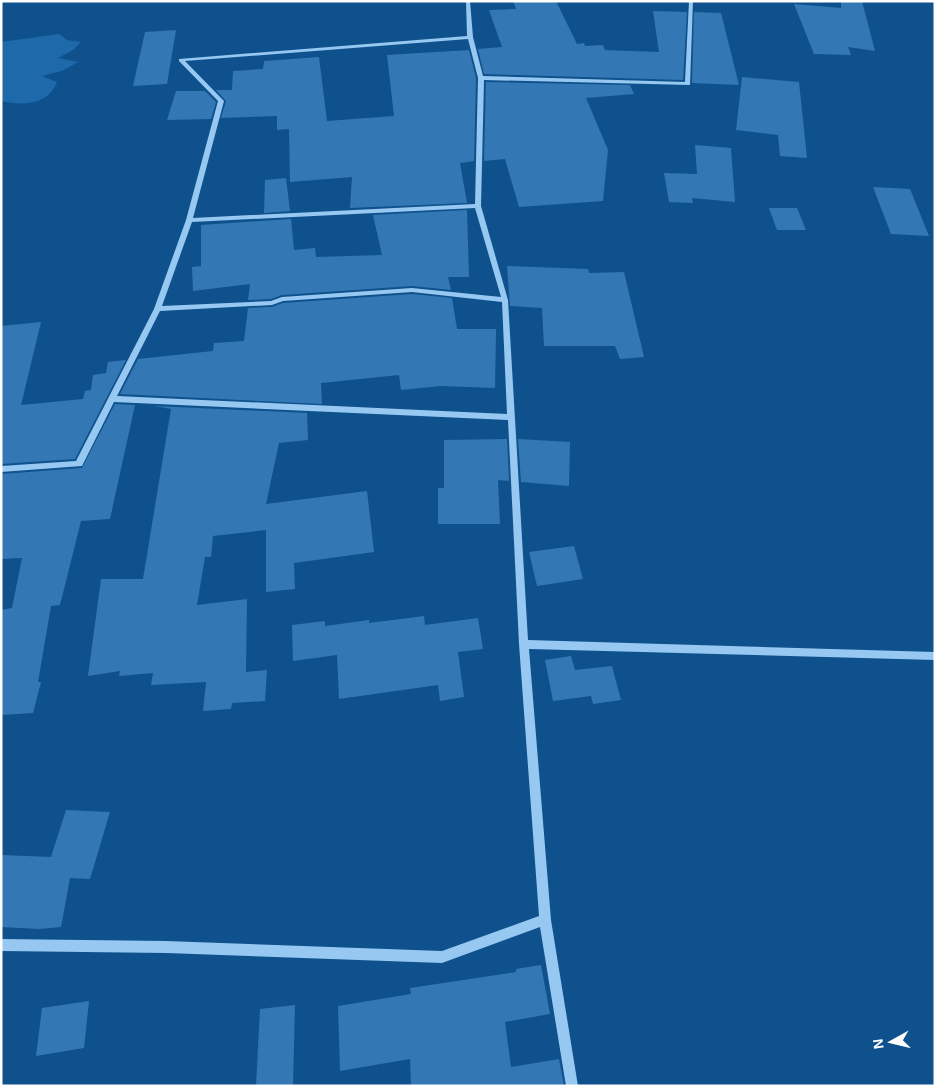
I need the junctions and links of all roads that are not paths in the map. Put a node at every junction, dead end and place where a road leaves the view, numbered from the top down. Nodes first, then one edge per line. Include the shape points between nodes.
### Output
1 (468, 1) edge
2 (692, 1) edge
3 (470, 37) junction
4 (481, 78) junction
5 (478, 206) junction
6 (189, 220) junction
7 (505, 300) junction
8 (158, 309) junction
9 (112, 399) junction
10 (512, 417) junction
11 (1, 469) edge
12 (524, 644) junction
13 (935, 656) edge
14 (545, 920) junction
15 (1, 945) edge
16 (572, 1086) edge

1 - 3 street
2 - 4 street via 688,84
3 - 4 street
3 - 6 street via 181,60 220,101
4 - 5 street
5 - 6 street
5 - 7 street
6 - 8 street
7 - 8 street via 412,290 282,299 272,303
7 - 10 street
8 - 9 street
9 - 10 street
9 - 11 street via 79,464
10 - 12 street
12 - 13 street
12 - 14 street
14 - 15 street via 442,957
14 - 16 street

